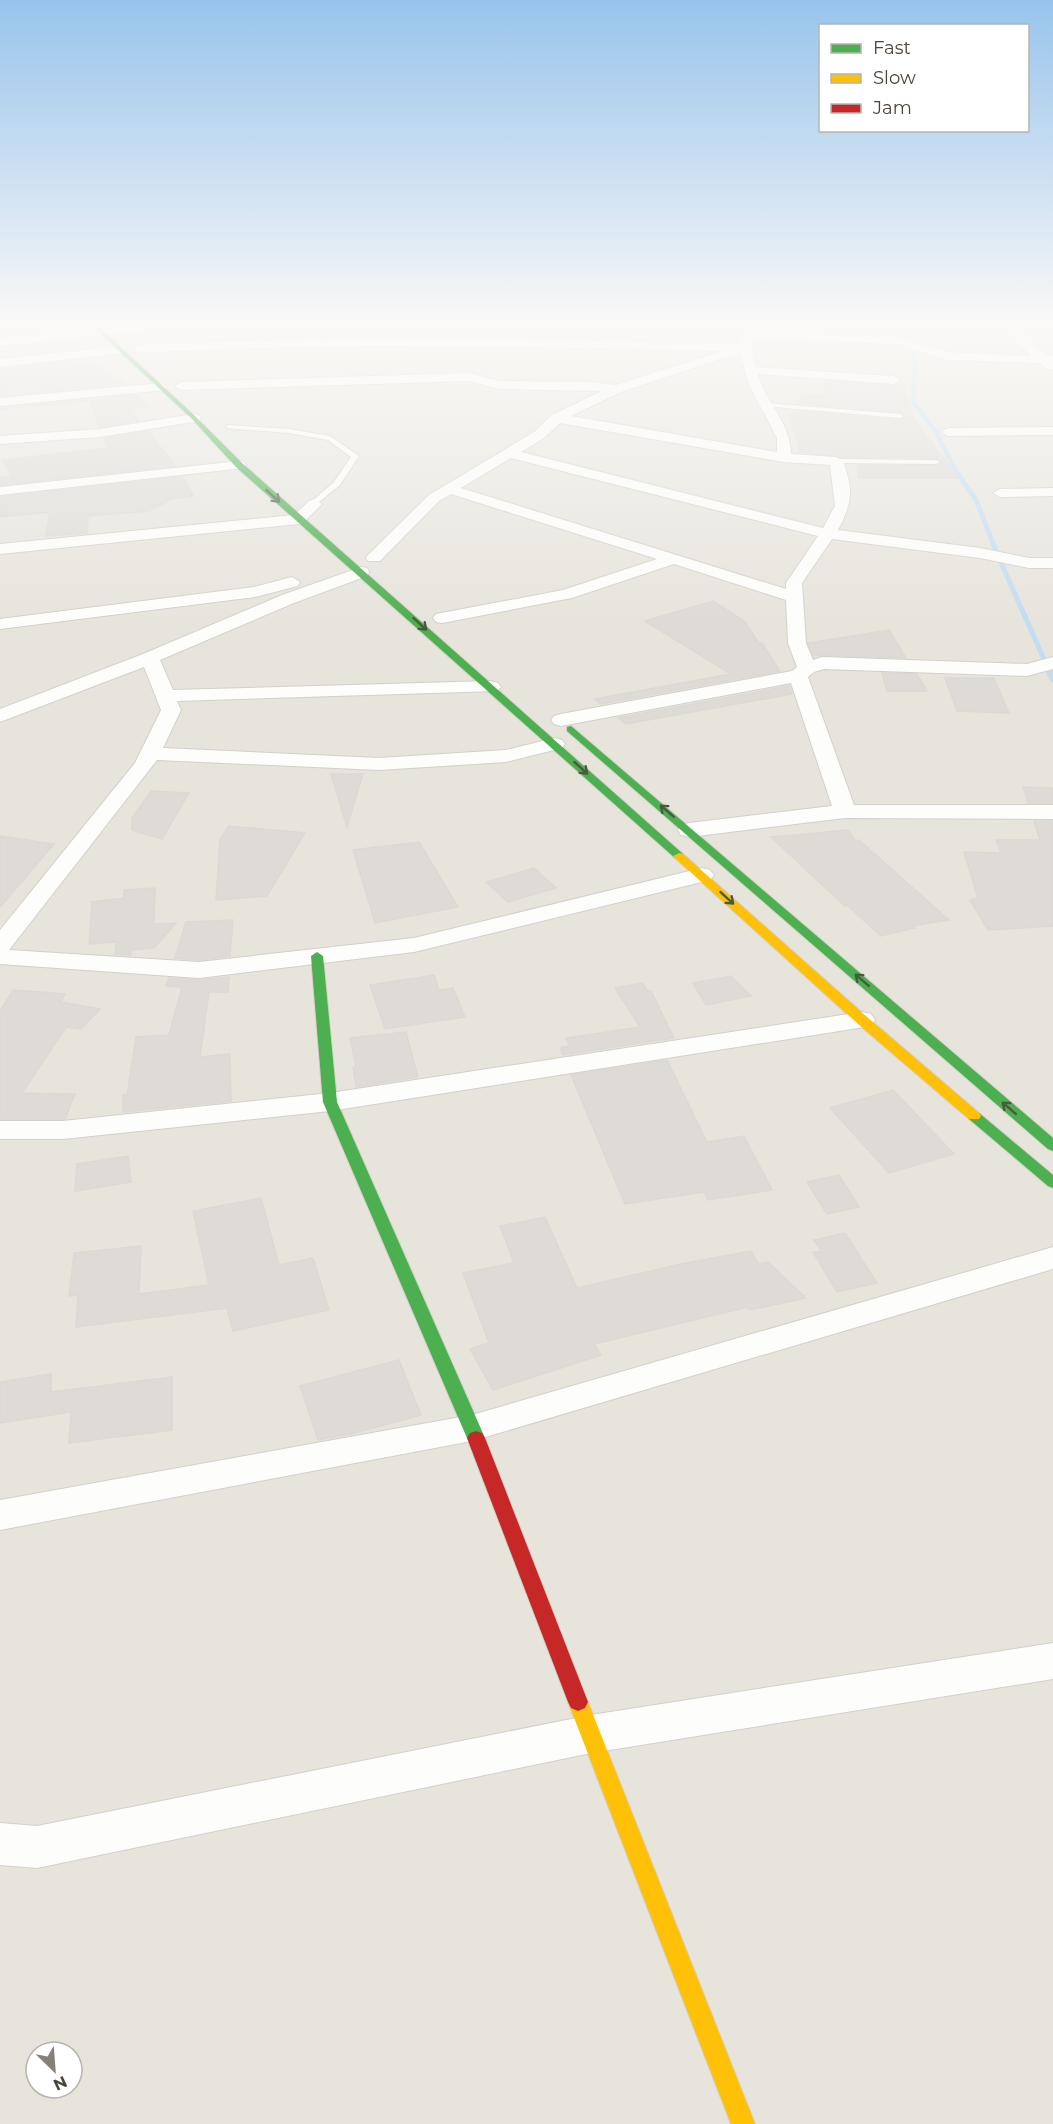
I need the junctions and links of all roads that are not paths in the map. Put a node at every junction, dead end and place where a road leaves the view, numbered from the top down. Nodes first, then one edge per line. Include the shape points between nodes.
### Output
1 (156, 424) edge
2 (200, 424) edge
3 (224, 424) edge
4 (225, 424) edge
5 (551, 424) edge
6 (592, 424) edge
7 (776, 424) edge
8 (1053, 431) edge
9 (948, 432) dead end
10 (0, 440) edge
11 (242, 440) dead end
12 (509, 453) junction
13 (784, 458) junction
14 (836, 460) junction
15 (936, 462) dead end
16 (239, 465) junction
17 (450, 489) junction
18 (0, 491) edge
19 (1053, 492) edge
20 (1000, 493) dead end
21 (314, 505) joint
22 (299, 519) junction
23 (828, 534) junction
24 (0, 549) edge
25 (373, 558) dead end
26 (674, 559) junction
27 (1053, 563) edge
28 (358, 569) junction
29 (795, 597) junction
30 (438, 615) joint
31 (0, 624) edge
32 (459, 633) dead end
33 (150, 658) junction
34 (1053, 663) edge
35 (802, 672) junction
36 (491, 687) junction
37 (166, 696) junction
38 (0, 716) edge
39 (556, 716) joint
40 (555, 744) junction
41 (150, 754) junction
42 (845, 811) junction
43 (1053, 812) edge
44 (689, 830) junction
45 (702, 875) junction
46 (1, 947) edge
47 (317, 956) junction
48 (862, 1020) junction
49 (330, 1102) junction
50 (0, 1130) edge
51 (1053, 1146) edge
52 (1053, 1183) edge
53 (1053, 1258) edge
54 (472, 1428) junction
55 (0, 1515) edge
56 (1053, 1661) edge
57 (591, 1734) junction
58 (0, 1844) edge
59 (743, 2124) edge

1 - 10 street via 100,433
2 - 16 main road
3 - 11 main road
4 - 21 lane via 330,438 355,456
5 - 12 street
6 - 13 street
7 - 13 street via 784,438
8 - 9 street
12 - 17 street
12 - 23 street
13 - 14 street
14 - 15 lane
14 - 23 street via 843,506
16 - 18 street
16 -> 22 main road
17 - 25 street via 434,498
17 - 26 street
19 - 20 street
21 - 22 street
22 - 24 street
22 - 28 main road
23 - 27 street via 1029,563
23 - 29 street via 794,582
26 - 29 street
26 - 30 street via 566,594
28 - 31 street via 255,592
28 - 33 street
28 -> 36 main road
29 - 35 street
30 - 32 main road
33 - 37 street
33 - 38 street
34 - 35 street via 1026,670 822,663
35 - 39 street
35 - 42 street
36 - 37 street
36 - 40 main road
37 - 41 street via 171,710
44 -> 39 main road
40 - 41 street via 506,756 379,764
40 -> 45 main road
41 - 46 street
42 - 43 street
42 - 44 street
51 -> 44 main road
45 - 47 street via 414,945
45 -> 48 main road
46 - 47 street via 199,970
47 - 49 main road
48 - 49 street
48 - 52 main road
49 - 50 street via 63,1130
49 - 54 main road
53 - 54 street
54 - 55 street
54 - 57 main road
56 - 57 street
57 - 58 street via 38,1847
57 - 59 main road

